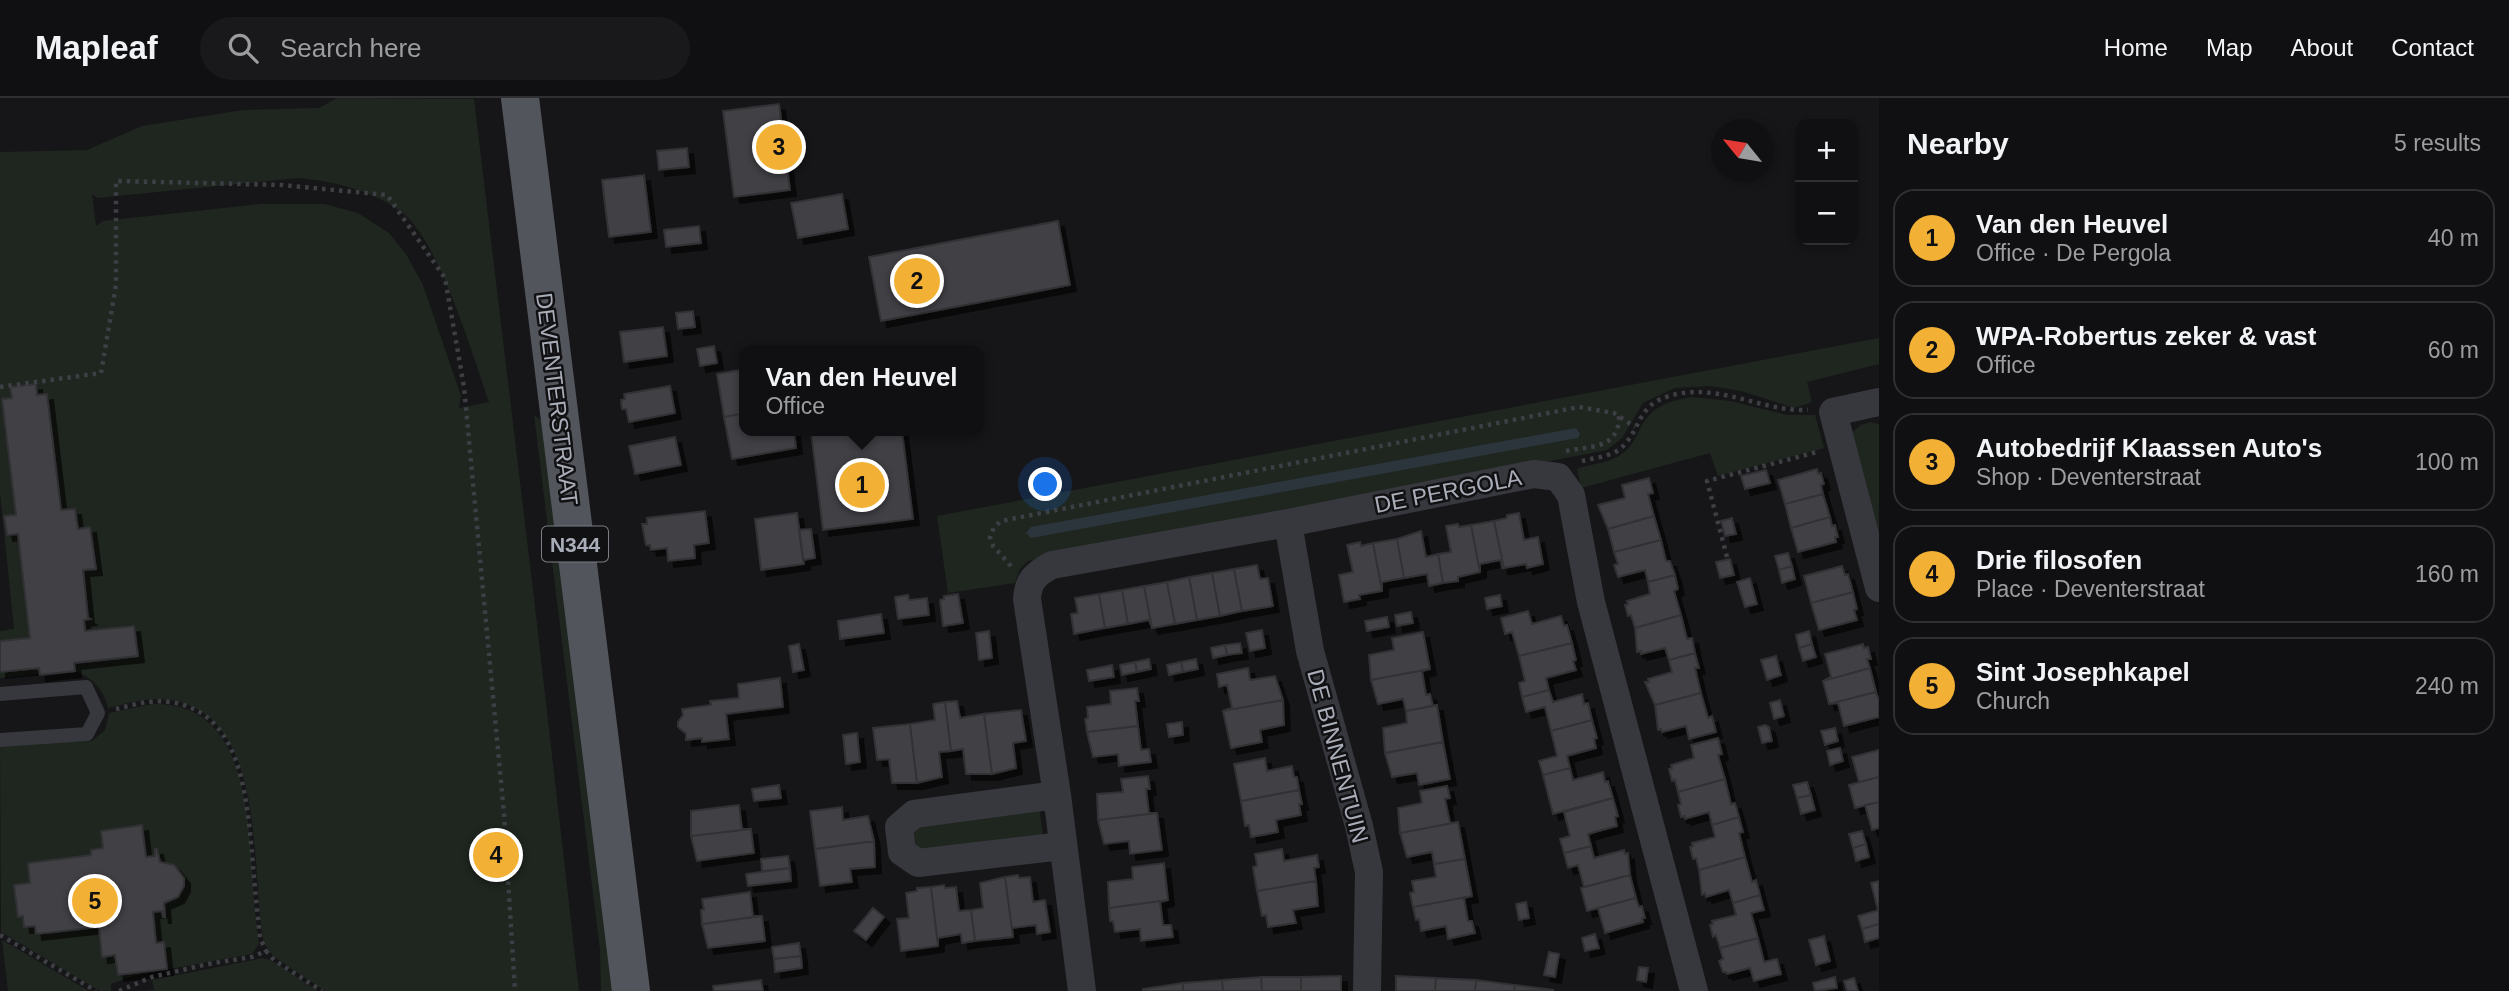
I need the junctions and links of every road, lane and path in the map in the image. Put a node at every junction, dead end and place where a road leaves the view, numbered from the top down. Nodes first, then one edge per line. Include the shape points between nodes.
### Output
1 (520, 98) edge
2 (0, 387) edge
3 (1879, 402) edge
4 (1833, 412) junction
5 (1635, 427) junction
6 (1842, 446) junction
7 (1558, 477) junction
8 (1288, 523) junction
9 (1727, 558) dead end
10 (1033, 580) junction
11 (1879, 588) edge
12 (0, 694) edge
13 (97, 713) junction
14 (0, 740) edge
15 (1057, 795) junction
16 (1062, 846) junction
17 (0, 935) edge
18 (266, 951) junction
19 (96, 991) edge
20 (119, 991) edge
21 (322, 991) edge
22 (515, 991) edge
23 (631, 991) edge
24 (1082, 991) edge
25 (1367, 991) edge
26 (1694, 991) edge

1 - 23 main road, DEVENTERSTRAAT / N344
2 - 22 path via 101,373 116,285 116,181 282,185 387,195 445,278 464,387 504,814
3 - 4 street
4 - 5 path via 1788,410 1751,399 1693,391 1649,405
4 - 6 street
5 - 7 path via 1620,449 1573,463
5 - 10 path via 1614,413 1579,407 1001,521 990,537 993,547
6 - 9 path via 1707,481
6 - 11 street
7 - 8 street, DE PERGOLA via 1534,474
7 - 26 street via 1571,495 1591,603
8 - 10 street, DE PERGOLA via 1052,565
8 - 25 street, DE BINNENTUIN via 1310,651 1368,872
10 - 15 street via 1027,600
12 - 13 lane via 86,687
13 - 14 lane via 88,734
13 - 18 path via 141,703 174,703 202,714 227,739 247,805 260,938
15 - 16 street
15 - 16 street via 914,814 899,827 902,852 918,863
16 - 24 street
17 - 19 path
18 - 20 path via 152,977
18 - 21 path

